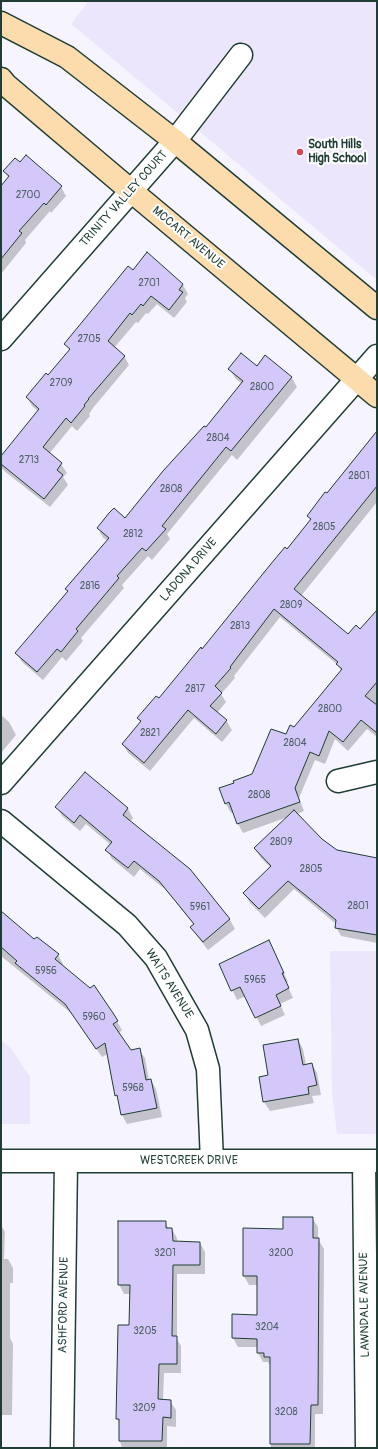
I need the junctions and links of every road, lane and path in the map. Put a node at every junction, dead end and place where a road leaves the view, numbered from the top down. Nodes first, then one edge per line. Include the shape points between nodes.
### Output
1 (1, 23) edge
2 (241, 55) dead end
3 (1, 79) edge
4 (175, 141) junction
5 (130, 190) junction
6 (377, 308) edge
7 (1, 338) edge
8 (377, 356) edge
9 (357, 379) junction
10 (377, 396) edge
11 (377, 772) edge
12 (338, 781) dead end
13 (1, 783) edge
14 (1, 822) edge
15 (1, 1161) edge
16 (66, 1161) junction
17 (212, 1162) junction
18 (371, 1162) edge
19 (62, 1448) edge
20 (367, 1448) edge

1 - 4 main road via 66,58
2 - 4 street, TRINITY VALLEY COURT
3 - 5 main road, MCCART AVENUE
4 - 5 street, TRINITY VALLEY COURT
4 - 6 main road
5 - 7 street, TRINITY VALLEY COURT
5 - 9 main road, MCCART AVENUE
8 - 9 street, LADONA DRIVE
9 - 10 main road, MCCART AVENUE
9 - 13 street, LADONA DRIVE
11 - 12 street
14 - 17 street, WAITS AVENUE via 127,925 156,958 197,1030 208,1069
15 - 16 street, WESTCREEK DRIVE
16 - 17 street, WESTCREEK DRIVE
16 - 19 street, ASHFORD AVENUE
17 - 18 street, WESTCREEK DRIVE
18 - 20 street, LAWNDALE AVENUE

